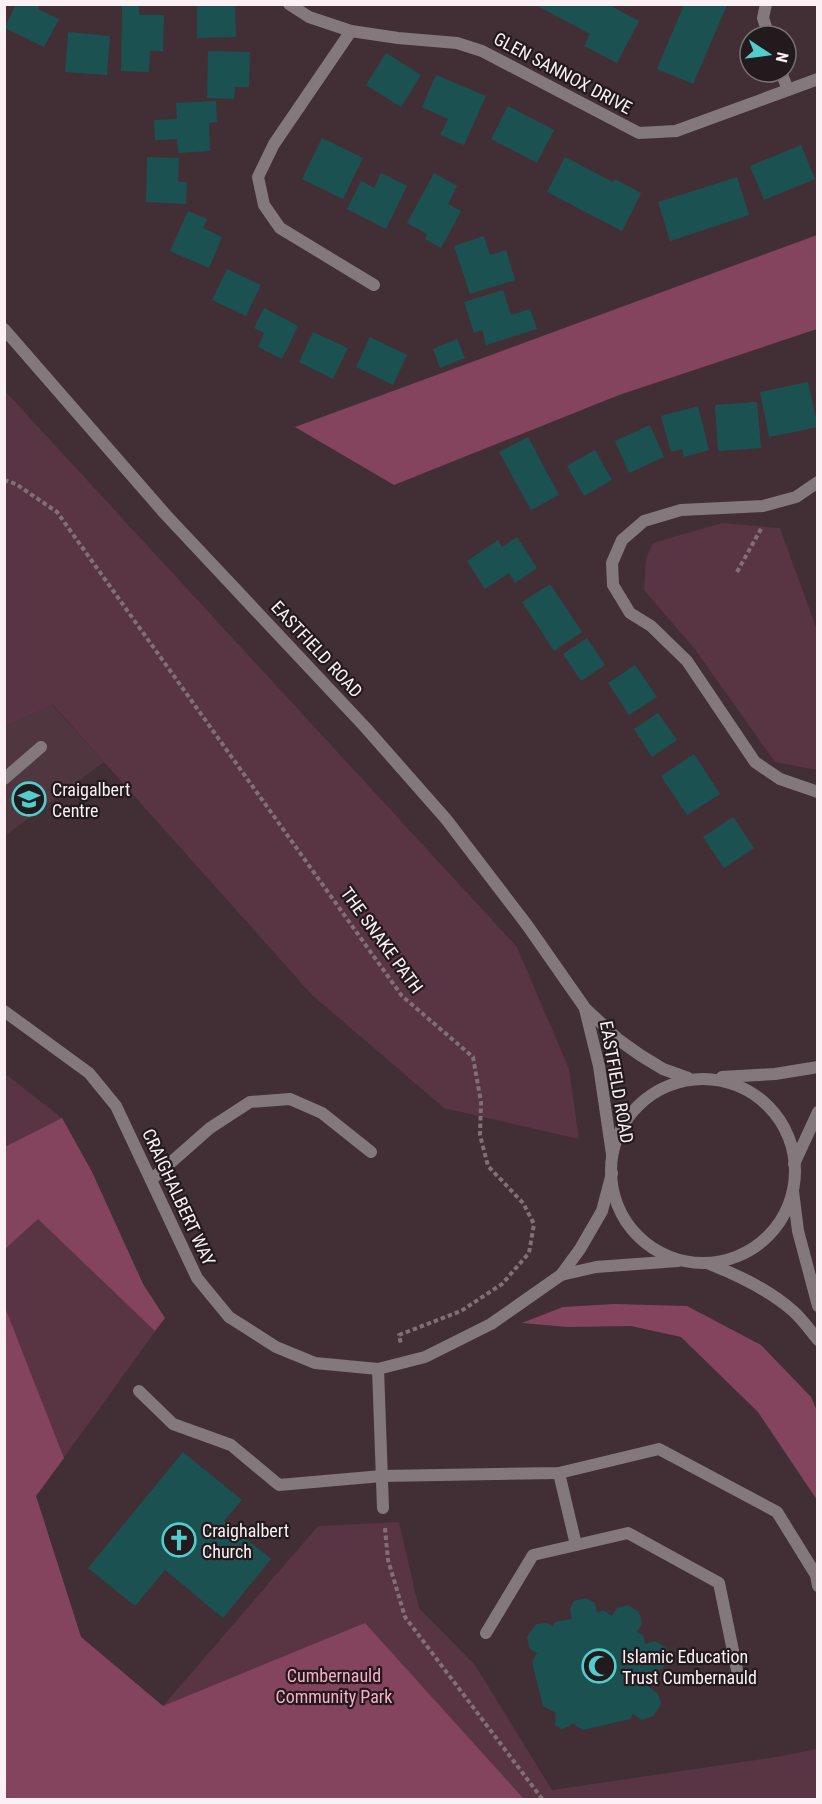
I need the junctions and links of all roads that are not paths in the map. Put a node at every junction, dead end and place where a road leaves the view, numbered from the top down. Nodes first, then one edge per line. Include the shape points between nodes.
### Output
1 (290, 4) edge
2 (766, 4) edge
3 (765, 24) edge
4 (351, 31) junction
5 (818, 79) edge
6 (786, 84) edge
7 (788, 90) junction
8 (374, 285) dead end
9 (4, 329) edge
10 (818, 482) edge
11 (41, 747) dead end
12 (4, 779) edge
13 (818, 792) edge
14 (585, 1008) junction
15 (4, 1011) edge
16 (818, 1067) edge
17 (712, 1077) junction
18 (688, 1078) junction
19 (818, 1112) edge
20 (371, 1152) dead end
21 (794, 1164) junction
22 (613, 1168) junction
23 (151, 1180) junction
24 (792, 1181) junction
25 (678, 1261) junction
26 (706, 1263) junction
27 (561, 1275) junction
28 (818, 1306) edge
29 (818, 1340) edge
30 (378, 1369) junction
31 (139, 1391) dead end
32 (559, 1473) junction
33 (382, 1476) junction
34 (383, 1508) road end
35 (576, 1545) junction
36 (818, 1586) edge
37 (486, 1634) dead end
38 (737, 1670) dead end

1 - 4 street, GLEN SANNOX DRIVE via 309,17
2 - 3 street
4 - 7 street, GLEN SANNOX DRIVE via 457,43 482,51 639,133 676,131
4 - 8 street via 274,144 258,177 264,206 280,228
5 - 7 street, GLEN SANNOX DRIVE
6 - 7 street
9 - 14 street, EASTFIELD ROAD via 166,515 446,819
10 - 13 street via 796,497 763,506 681,510 644,521 622,540 612,563 613,585 630,613 651,626 687,661 755,762 780,779
11 - 12 street
14 - 18 street, EASTFIELD ROAD via 640,1055
14 - 22 street, EASTFIELD ROAD via 599,1066
15 - 23 street, CRAIGHALBERT WAY via 88,1073 116,1106
16 - 17 street
17 - 18 street
17 - 21 street via 758,1095 777,1116
18 - 22 street via 660,1090 630,1116 618,1140
19 - 21 street
20 - 23 street via 322,1113 290,1099 250,1102 210,1128
21 - 24 street
22 - 25 street via 616,1207 631,1230 651,1249
22 - 27 street, CRAIGHALBERT WAY via 602,1211
23 - 30 street, CRAIGHALBERT WAY via 197,1278 229,1317 276,1347 315,1363
24 - 26 street via 790,1197 778,1224 758,1245 732,1259
24 - 28 street via 798,1232
25 - 26 street
25 - 27 street, CRAIGHALBERT WAY via 596,1267
26 - 29 street via 735,1273 772,1294
27 - 30 street, CRAIGHALBERT WAY via 491,1324 425,1357
30 - 33 street
31 - 33 street via 173,1424 231,1445 279,1485
32 - 33 street
32 - 35 street
32 - 36 street via 659,1449 777,1512 816,1575
33 - 34 street
35 - 37 street via 534,1555
35 - 38 street via 628,1533 719,1583

